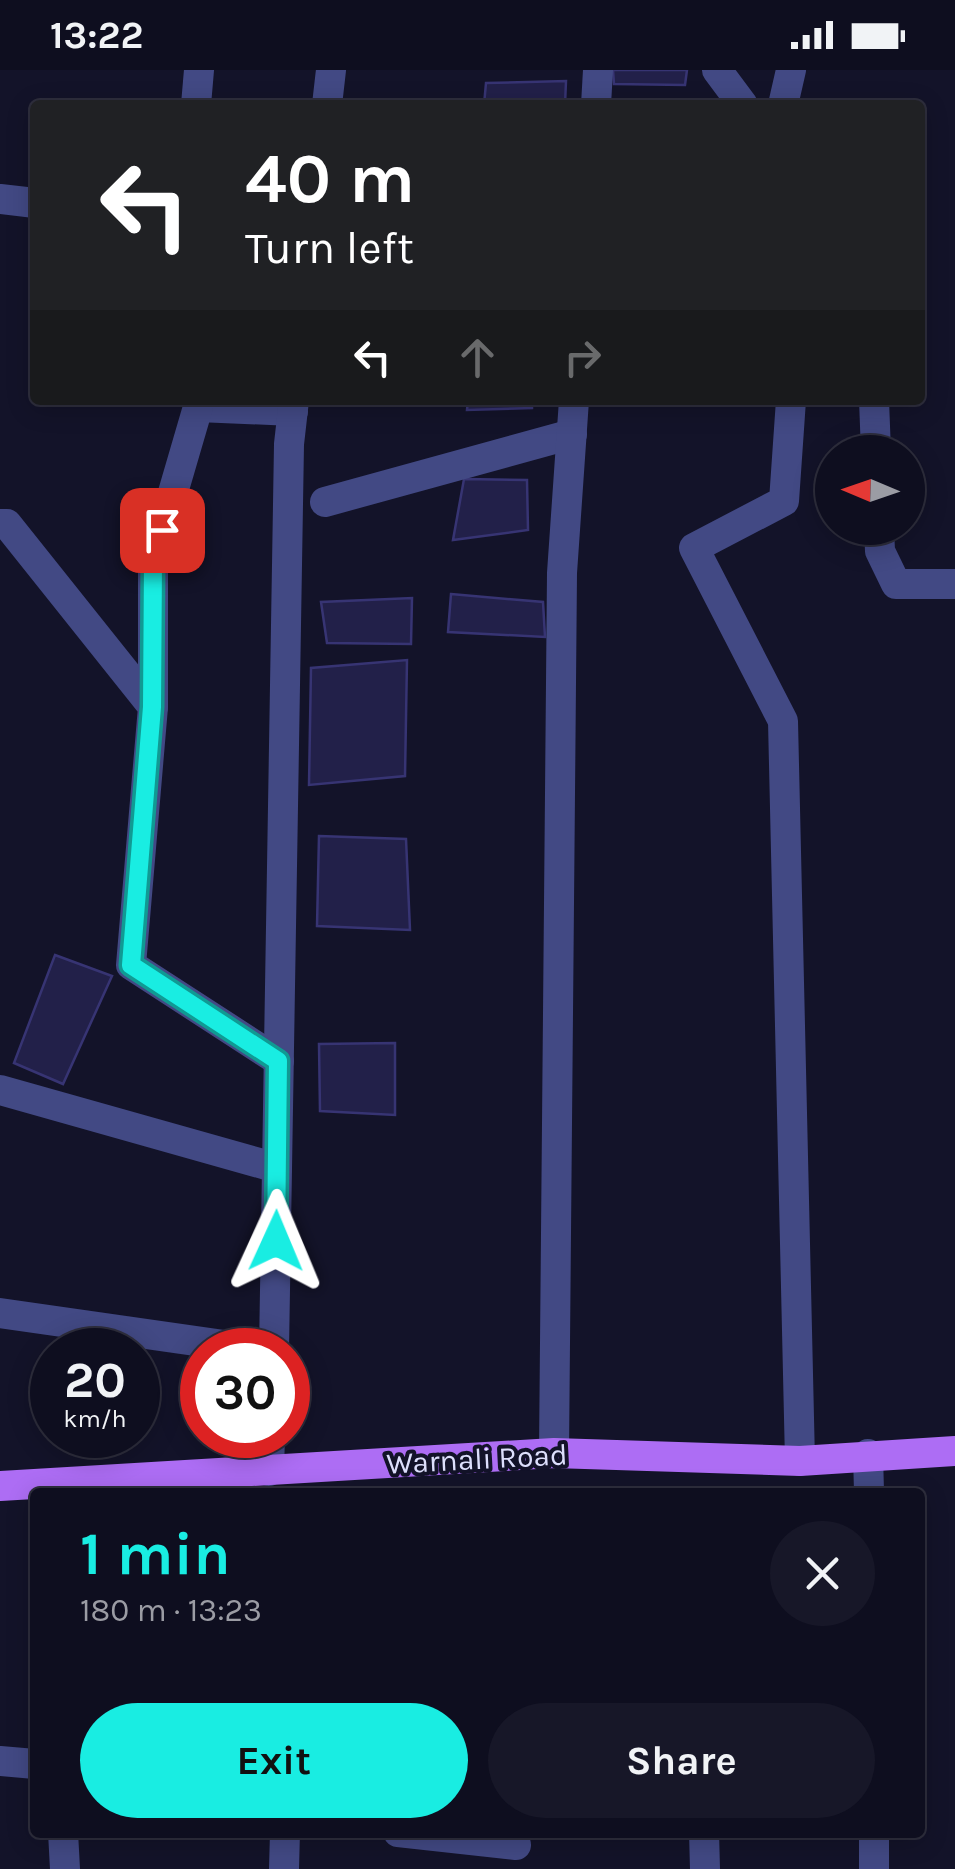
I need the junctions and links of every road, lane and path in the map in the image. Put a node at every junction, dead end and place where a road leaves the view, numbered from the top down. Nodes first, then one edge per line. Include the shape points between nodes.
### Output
1 (198, 70) edge
2 (331, 70) edge
3 (598, 70) edge
4 (718, 70) edge
5 (791, 70) edge
6 (196, 100) edge
7 (328, 100) edge
8 (596, 100) edge
9 (739, 100) edge
10 (783, 100) edge
11 (0, 200) edge
12 (30, 203) edge
13 (198, 405) edge
14 (246, 405) edge
15 (574, 405) edge
16 (791, 405) edge
17 (874, 405) edge
18 (294, 406) edge
19 (572, 434) junction
20 (875, 435) edge
21 (325, 502) dead end
22 (0, 524) edge
23 (880, 545) edge
24 (955, 584) edge
25 (152, 707) junction
26 (278, 1061) junction
27 (0, 1090) edge
28 (277, 1168) junction
29 (0, 1313) edge
30 (274, 1328) edge
31 (180, 1339) edge
32 (955, 1450) edge
33 (554, 1453) junction
34 (868, 1454) junction
35 (269, 1458) edge
36 (800, 1461) junction
37 (269, 1471) junction
38 (0, 1486) edge
39 (58, 1487) edge
40 (869, 1488) edge
41 (0, 1761) edge
42 (30, 1764) edge
43 (63, 1838) edge
44 (286, 1838) edge
45 (452, 1838) edge
46 (704, 1838) edge
47 (874, 1838) edge
48 (516, 1845) dead end
49 (65, 1869) edge
50 (284, 1869) edge
51 (705, 1869) edge
52 (874, 1869) edge

1 - 6 street
2 - 7 street
3 - 8 street
4 - 9 street
5 - 10 street
11 - 12 street
13 - 25 street via 153,561
14 - 18 street
15 - 19 street
16 - 36 street via 784,502 694,548 783,721
17 - 20 street
18 - 26 street
19 - 21 street
19 - 33 street via 562,573
22 - 25 street via 8,524
23 - 24 street via 896,584
25 - 26 street via 131,965
26 - 28 street
27 - 28 street
28 - 30 street
29 - 31 street
32 - 34 main road, Warnali Road
33 - 36 main road, Warnali Road
33 - 37 main road, Warnali Road
34 - 36 main road, Warnali Road
34 - 40 street
35 - 37 street
37 - 39 main road, Warnali Road
38 - 39 main road, Warnali Road
41 - 42 street
43 - 49 street
44 - 50 street
45 - 48 street
46 - 51 street
47 - 52 street

